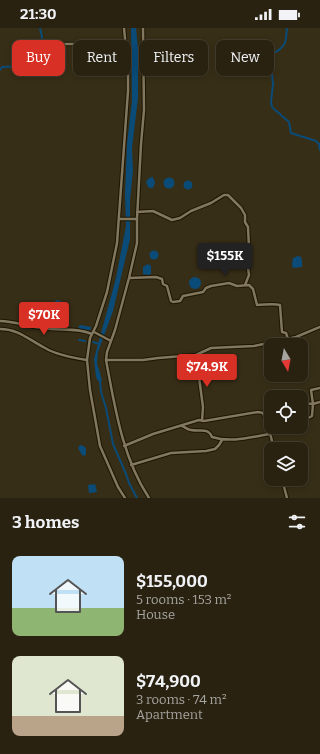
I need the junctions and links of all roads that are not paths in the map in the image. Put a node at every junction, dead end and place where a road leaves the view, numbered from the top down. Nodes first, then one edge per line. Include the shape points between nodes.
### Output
1 (124, 28) edge
2 (143, 28) edge
3 (125, 40) edge
4 (127, 76) edge
5 (137, 212) junction
6 (119, 219) junction
7 (136, 219) junction
8 (129, 278) junction
9 (245, 286) junction
10 (0, 321) edge
11 (320, 327) edge
12 (0, 329) edge
13 (93, 333) junction
14 (288, 338) edge
15 (296, 338) edge
16 (111, 341) junction
17 (264, 344) edge
18 (196, 355) junction
19 (87, 360) junction
20 (106, 360) junction
21 (320, 388) edge
22 (320, 402) edge
23 (308, 404) edge
24 (313, 404) junction
25 (264, 415) edge
26 (308, 418) edge
27 (202, 421) junction
28 (182, 425) junction
29 (270, 434) joint
30 (222, 440) junction
31 (272, 442) edge
32 (124, 446) junction
33 (131, 465) junction
34 (284, 486) edge
35 (125, 498) edge
36 (149, 498) edge
37 (287, 498) edge

1 - 3 street
2 - 5 street via 144,110
4 - 6 street
5 - 7 street
5 - 9 street via 153,210 172,220 228,195 241,208 248,227 249,275
6 - 7 street
6 - 13 street via 118,242 108,292
7 - 8 street via 137,243
8 - 9 street via 162,279 173,302 180,301 183,296 202,292 211,286 230,283
8 - 16 street
9 - 14 street via 249,285 253,289 256,305 280,305 282,332 286,333
10 - 13 street via 14,321 45,329
11 - 15 street
12 - 19 street via 20,332 45,349
13 - 16 street
13 - 19 street
16 - 20 street
17 - 18 street via 211,348
18 - 20 street via 143,360
18 - 27 street via 203,407
19 - 35 street via 100,446
20 - 32 street
21 - 24 street via 311,390
22 - 24 street
23 - 24 street
24 - 26 street via 312,416
25 - 27 street via 258,412
27 - 28 street
28 - 30 street via 192,430 205,430 212,437
28 - 32 street
29 - 30 street
29 - 31 street
30 - 33 street via 215,449 170,453
32 - 33 street
33 - 36 street
34 - 37 street

